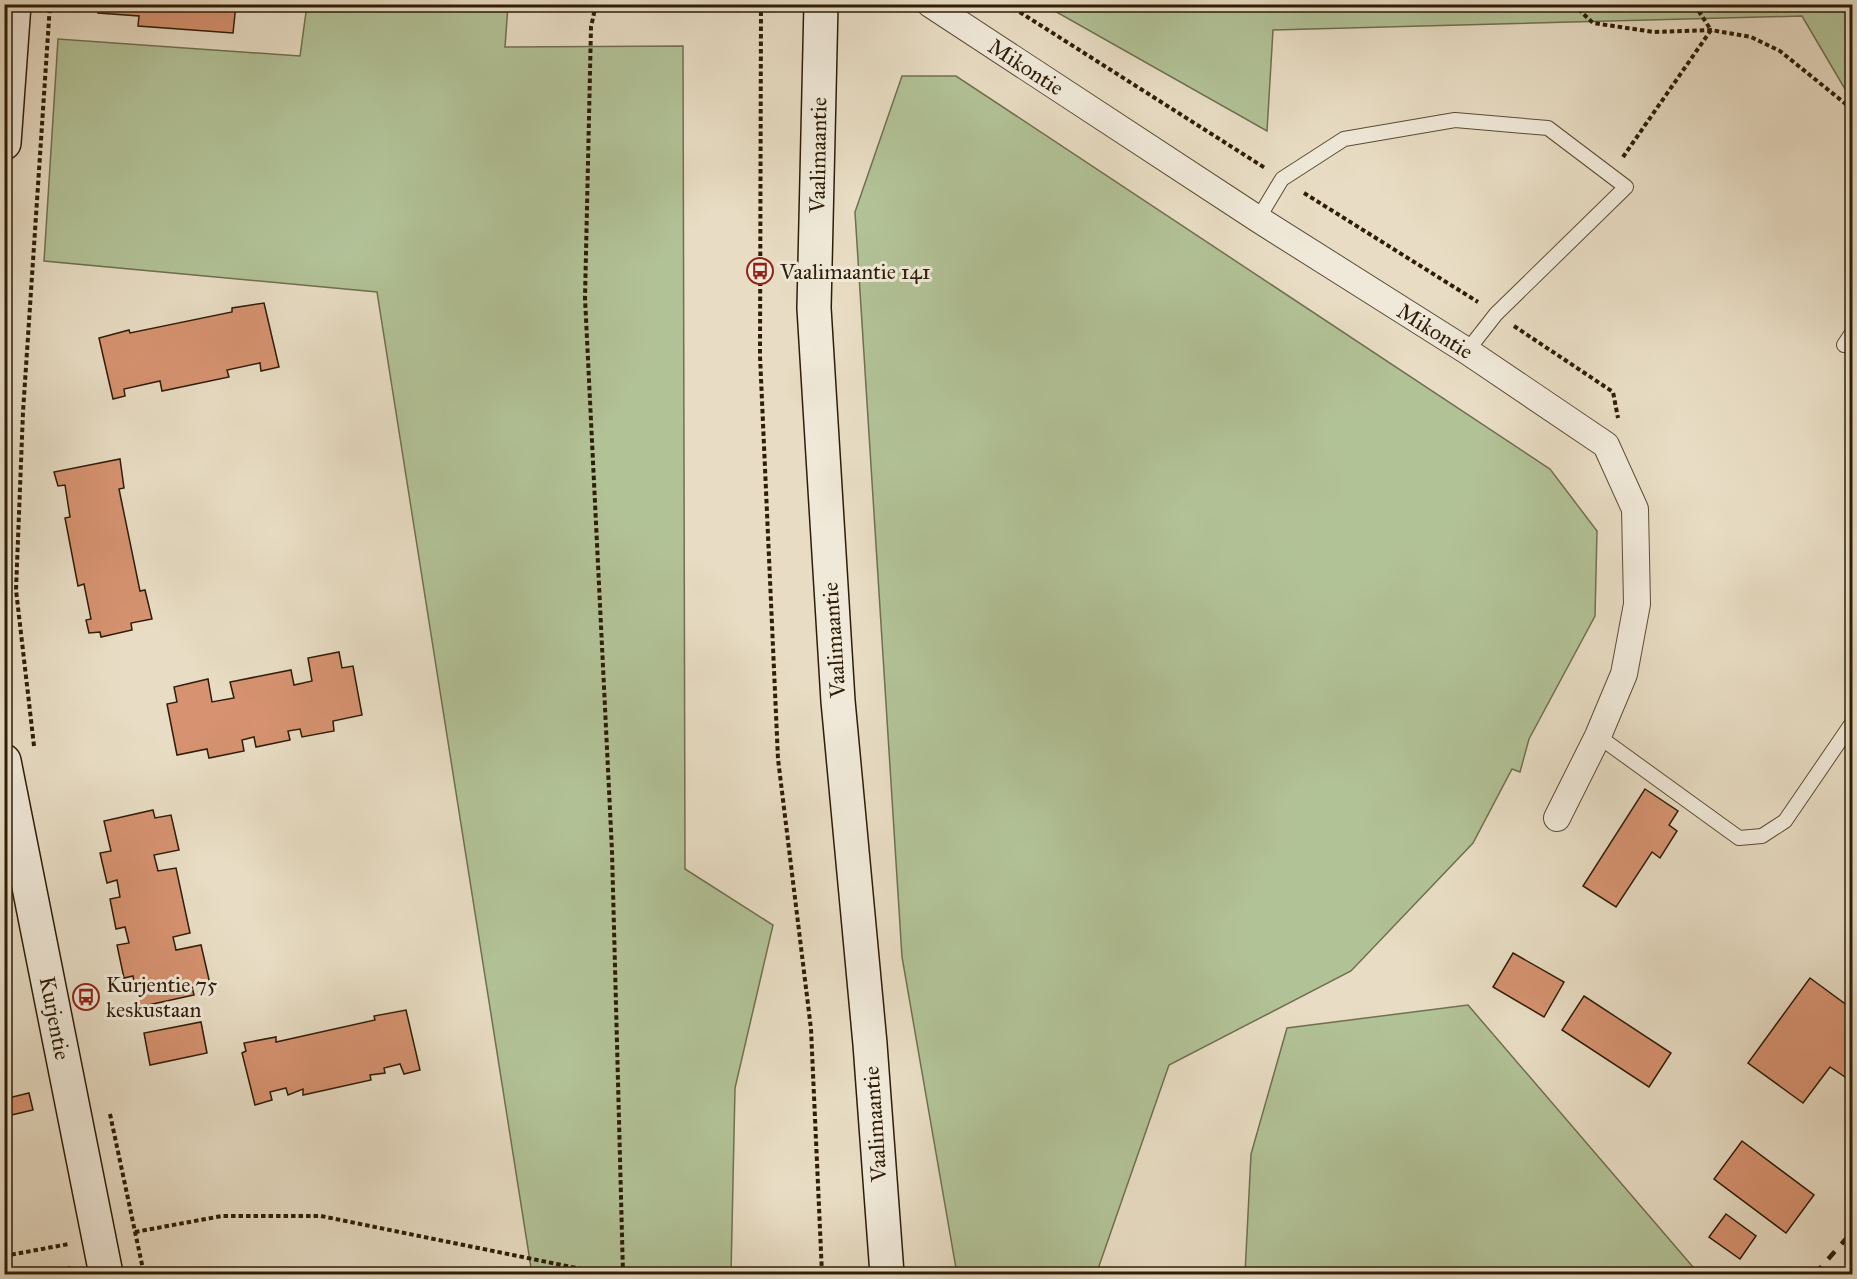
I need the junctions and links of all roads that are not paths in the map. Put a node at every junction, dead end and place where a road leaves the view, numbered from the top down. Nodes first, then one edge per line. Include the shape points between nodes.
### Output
1 (14, 4) edge
2 (821, 4) edge
3 (930, 4) edge
4 (4, 143) edge
5 (1258, 219) junction
6 (1852, 333) edge
7 (1844, 345) dead end
8 (1467, 351) junction
9 (1852, 723) edge
10 (1598, 736) junction
11 (4, 761) edge
12 (1557, 818) dead end
13 (106, 1275) edge
14 (886, 1275) edge

1 - 4 main road
2 - 14 main road, Vaalimaantie via 814,308 838,701 870,1044
3 - 5 street, Mikontie
5 - 8 street, Mikontie
5 - 8 lane via 1282,179 1344,139 1455,120 1548,128 1626,187 1496,314
6 - 7 lane
8 - 10 street, Mikontie via 1606,445 1635,509 1637,604 1624,674
9 - 10 lane via 1785,821 1762,836 1739,838
10 - 12 street
11 - 13 main road, Kurjentie

